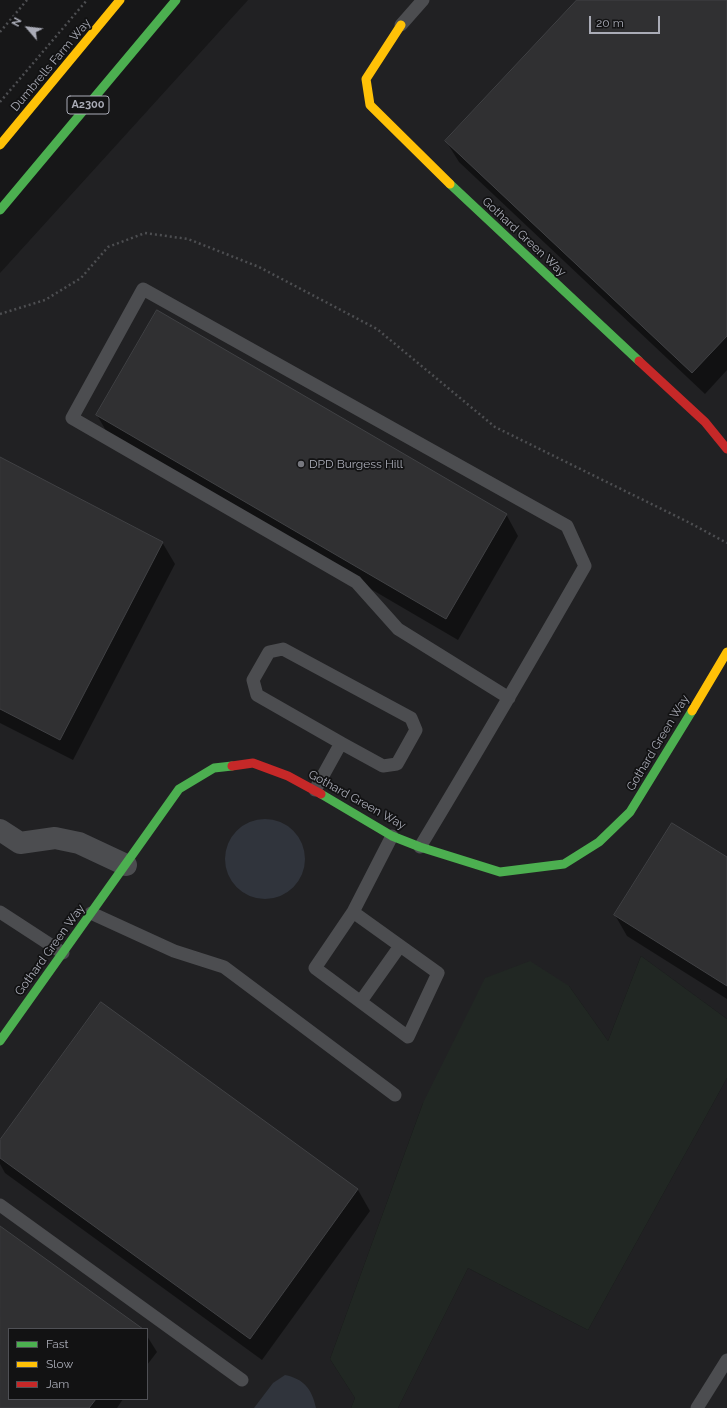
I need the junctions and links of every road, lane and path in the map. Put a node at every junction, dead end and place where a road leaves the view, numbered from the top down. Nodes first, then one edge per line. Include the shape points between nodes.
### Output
1 (27, 0) edge
2 (87, 0) edge
3 (120, 0) edge
4 (176, 0) edge
5 (423, 0) edge
6 (401, 25) joint
7 (0, 32) edge
8 (0, 102) edge
9 (0, 145) edge
10 (0, 210) edge
11 (0, 314) edge
12 (727, 449) edge
13 (727, 543) edge
14 (727, 652) edge
15 (509, 698) junction
16 (341, 742) junction
17 (315, 790) junction
18 (0, 830) edge
19 (392, 836) junction
20 (420, 848) junction
21 (126, 865) junction
22 (0, 912) edge
23 (353, 912) junction
24 (91, 913) junction
25 (400, 946) junction
26 (63, 952) junction
27 (361, 1001) junction
28 (0, 1041) edge
29 (395, 1095) dead end
30 (0, 1205) edge
31 (727, 1360) edge
32 (242, 1380) dead end
33 (697, 1408) edge

1 - 7 path
2 - 8 path
3 - 9 street, Dumbrells Farm Way
4 - 10 street, A2300
5 - 6 lane
6 - 12 street, Gothard Green Way via 366,79 370,105 463,198 705,422
11 - 13 path via 45,300 81,278 108,247 145,233 188,239 259,267 378,329 495,427
14 - 20 street, Gothard Green Way via 630,812 593,846 564,864 500,872
15 - 15 lane via 585,566 567,526 143,289 72,418 356,582 398,629
15 - 20 lane
16 - 16 lane via 383,766 397,764 416,730 411,718 283,649 269,652 253,680 257,695
16 - 17 lane
17 - 19 street, Gothard Green Way
17 - 21 street, Gothard Green Way via 288,776 253,763 214,768 179,789
18 - 21 street via 20,843 55,838 79,843
19 - 20 street, Gothard Green Way
19 - 23 lane
21 - 24 street, Gothard Green Way
22 - 26 lane
23 - 25 lane
23 - 27 lane via 315,968
24 - 26 street, Gothard Green Way
24 - 29 lane via 174,951 224,967
25 - 27 lane
25 - 27 lane via 438,973 408,1037
26 - 28 street, Gothard Green Way
30 - 32 lane
31 - 33 lane

